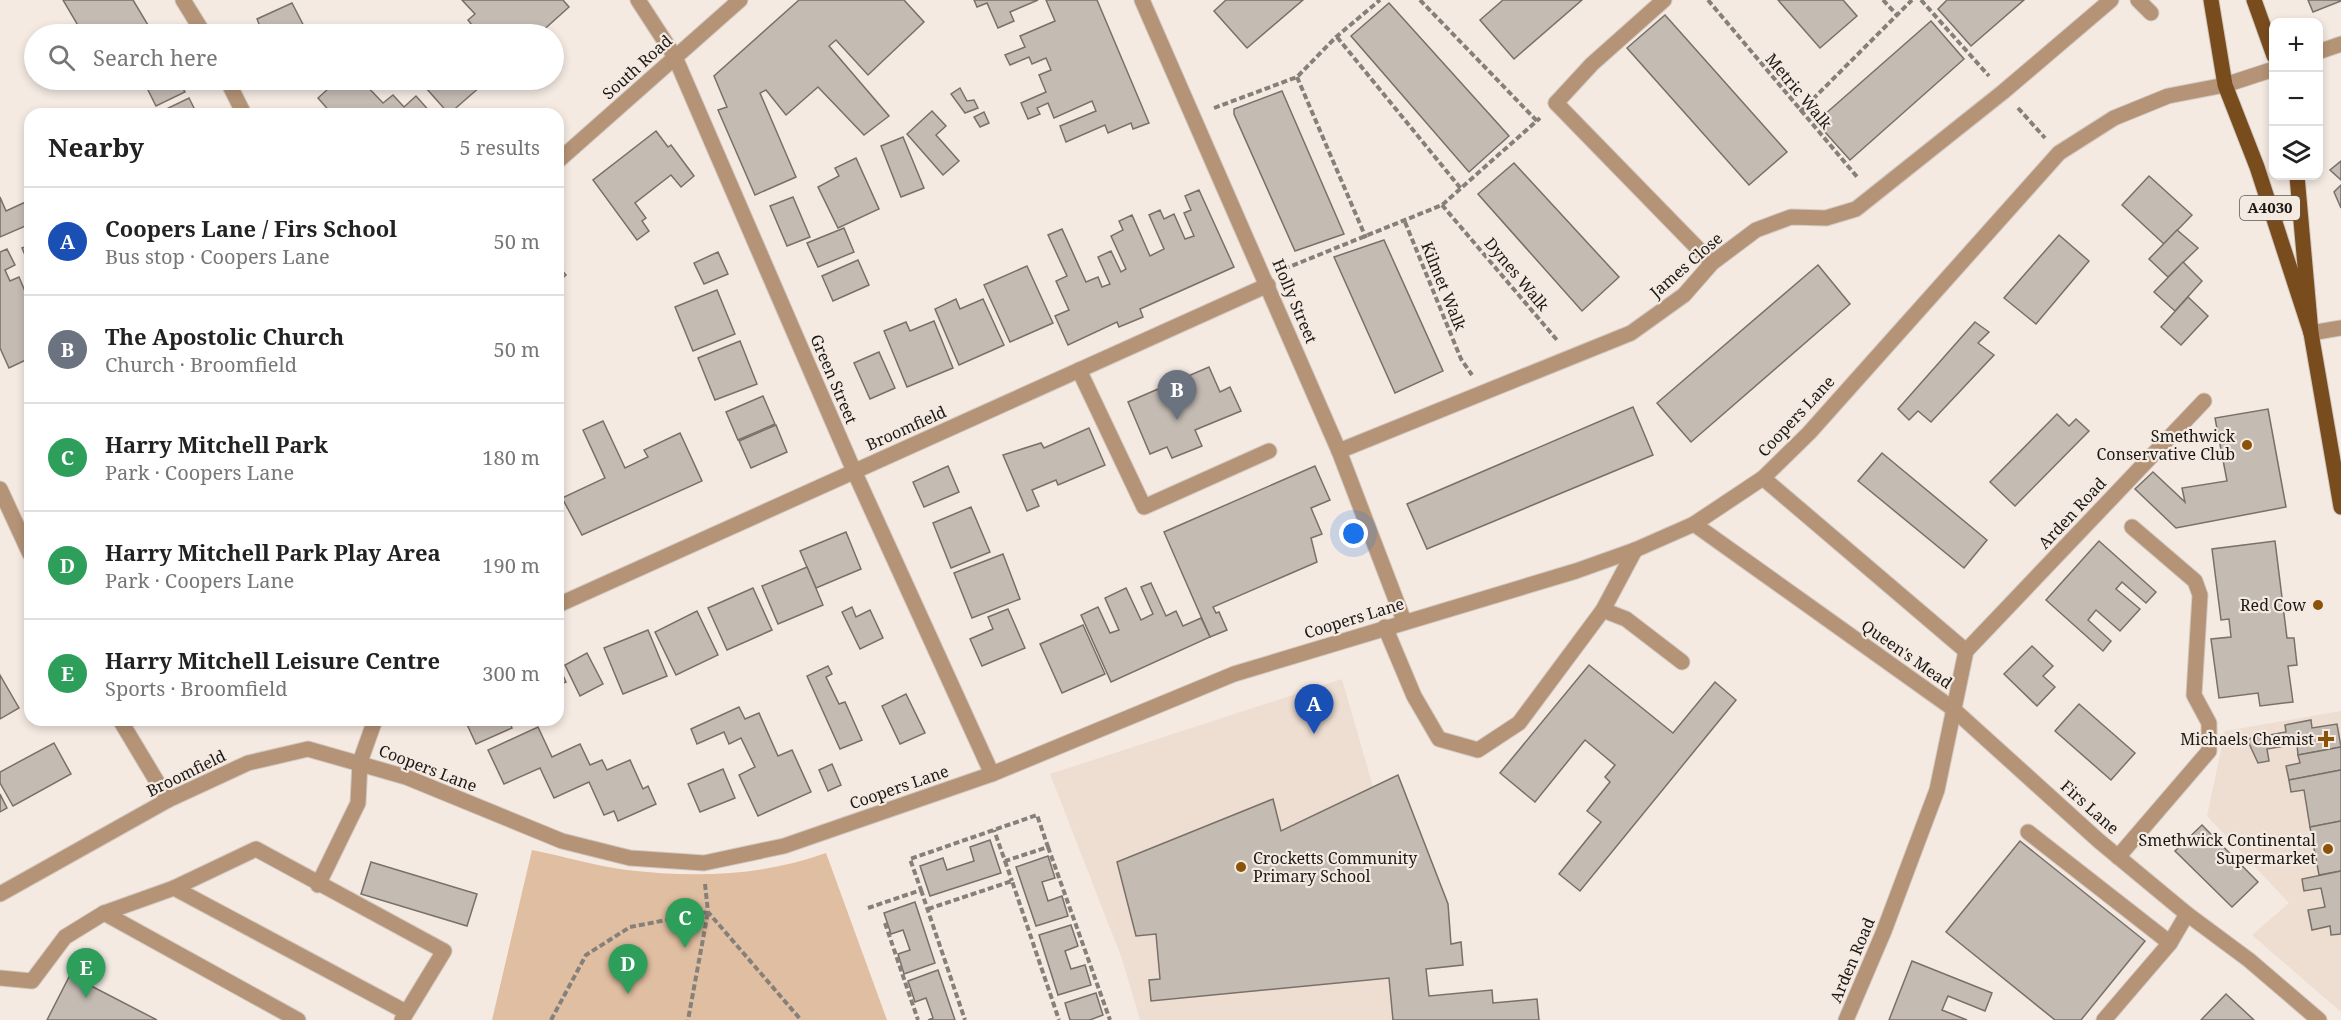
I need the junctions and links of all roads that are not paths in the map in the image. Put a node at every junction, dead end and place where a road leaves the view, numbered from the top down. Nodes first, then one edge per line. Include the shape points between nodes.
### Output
1 (183, 0) edge
2 (638, 0) edge
3 (740, 0) edge
4 (1142, 0) edge
5 (1664, 0) edge
6 (2111, 0) edge
7 (2138, 0) edge
8 (2211, 0) edge
9 (2254, 0) edge
10 (2151, 12) dead end
11 (198, 24) edge
12 (2269, 42) edge
13 (2341, 44) edge
14 (2323, 51) edge
15 (675, 57) junction
16 (2269, 71) edge
17 (2225, 85) junction
18 (232, 90) edge
19 (241, 108) edge
20 (564, 156) edge
21 (2296, 180) edge
22 (1712, 263) junction
23 (1267, 281) junction
24 (2341, 328) edge
25 (2311, 333) junction
26 (1078, 370) junction
27 (2204, 401) dead end
28 (1269, 450) dead end
29 (1339, 451) junction
30 (854, 471) junction
31 (1763, 478) junction
32 (0, 489) edge
33 (2341, 507) edge
34 (1694, 524) junction
35 (2132, 527) dead end
36 (24, 541) edge
37 (1635, 550) junction
38 (564, 602) edge
39 (1603, 610) junction
40 (1404, 621) junction
41 (1385, 627) junction
42 (1966, 651) junction
43 (1682, 662) dead end
44 (1952, 708) junction
45 (124, 726) edge
46 (373, 726) edge
47 (360, 762) junction
48 (992, 774) junction
49 (168, 800) junction
50 (2028, 832) dead end
51 (2118, 856) junction
52 (318, 885) junction
53 (174, 888) junction
54 (0, 894) edge
55 (104, 914) junction
56 (2187, 914) junction
57 (2170, 943) junction
58 (0, 978) edge
59 (404, 1016) edge
60 (298, 1020) edge
61 (1846, 1020) edge
62 (2104, 1020) edge
63 (2319, 1020) edge

1 - 11 street
2 - 15 street, Green Street
3 - 15 street, South Road
4 - 23 street, Holly Street
5 - 22 street via 1592,64 1556,103
6 - 22 street, James Close via 1856,209 1826,218 1791,217 1756,230
7 - 10 street
8 - 17 main road, A4030
9 - 12 main road
13 - 14 street
15 - 20 street, South Road
15 - 30 street, Green Street
16 - 17 street, Coopers Lane
17 - 25 main road, A4030 via 2257,167
17 - 31 street, Coopers Lane via 2168,96 2114,118 2059,153 1809,433
18 - 19 street
21 - 25 main road, A4030
22 - 29 street, James Close via 1684,295 1631,333
23 - 26 street, Broomfield
23 - 29 street, Holly Street
24 - 25 street
25 - 33 main road, A4030
26 - 28 street via 1144,507
26 - 30 street, Broomfield
27 - 42 street, Arden Road
29 - 40 street, Holly Street
30 - 38 street, Broomfield
30 - 48 street, Green Street
31 - 34 street, Coopers Lane
31 - 42 street
32 - 36 street
34 - 37 street, Coopers Lane
34 - 44 street, Queen's Mead
35 - 51 street via 2195,581 2200,595 2194,695 2209,723 2209,751
37 - 39 street
37 - 40 street, Coopers Lane
39 - 41 street via 1519,723 1478,750 1439,739 1414,696
39 - 43 street via 1626,619
40 - 41 street, Coopers Lane
41 - 48 street, Coopers Lane via 1234,674
42 - 44 street, Queen's Mead
44 - 51 street, Firs Lane
44 - 61 street, Arden Road via 1937,790
45 - 49 street
46 - 47 street
47 - 48 street, Coopers Lane via 562,841 630,858 704,862 784,846
47 - 49 street, Broomfield via 309,749 248,763
47 - 52 street via 358,803
49 - 54 street, Broomfield
50 - 57 street
51 - 56 street, Firs Lane
52 - 53 street via 256,849
52 - 59 street via 444,951
53 - 55 street
53 - 59 street
55 - 58 street via 65,937 32,981
55 - 60 street
56 - 57 street
56 - 63 street, Firs Lane
57 - 62 street

